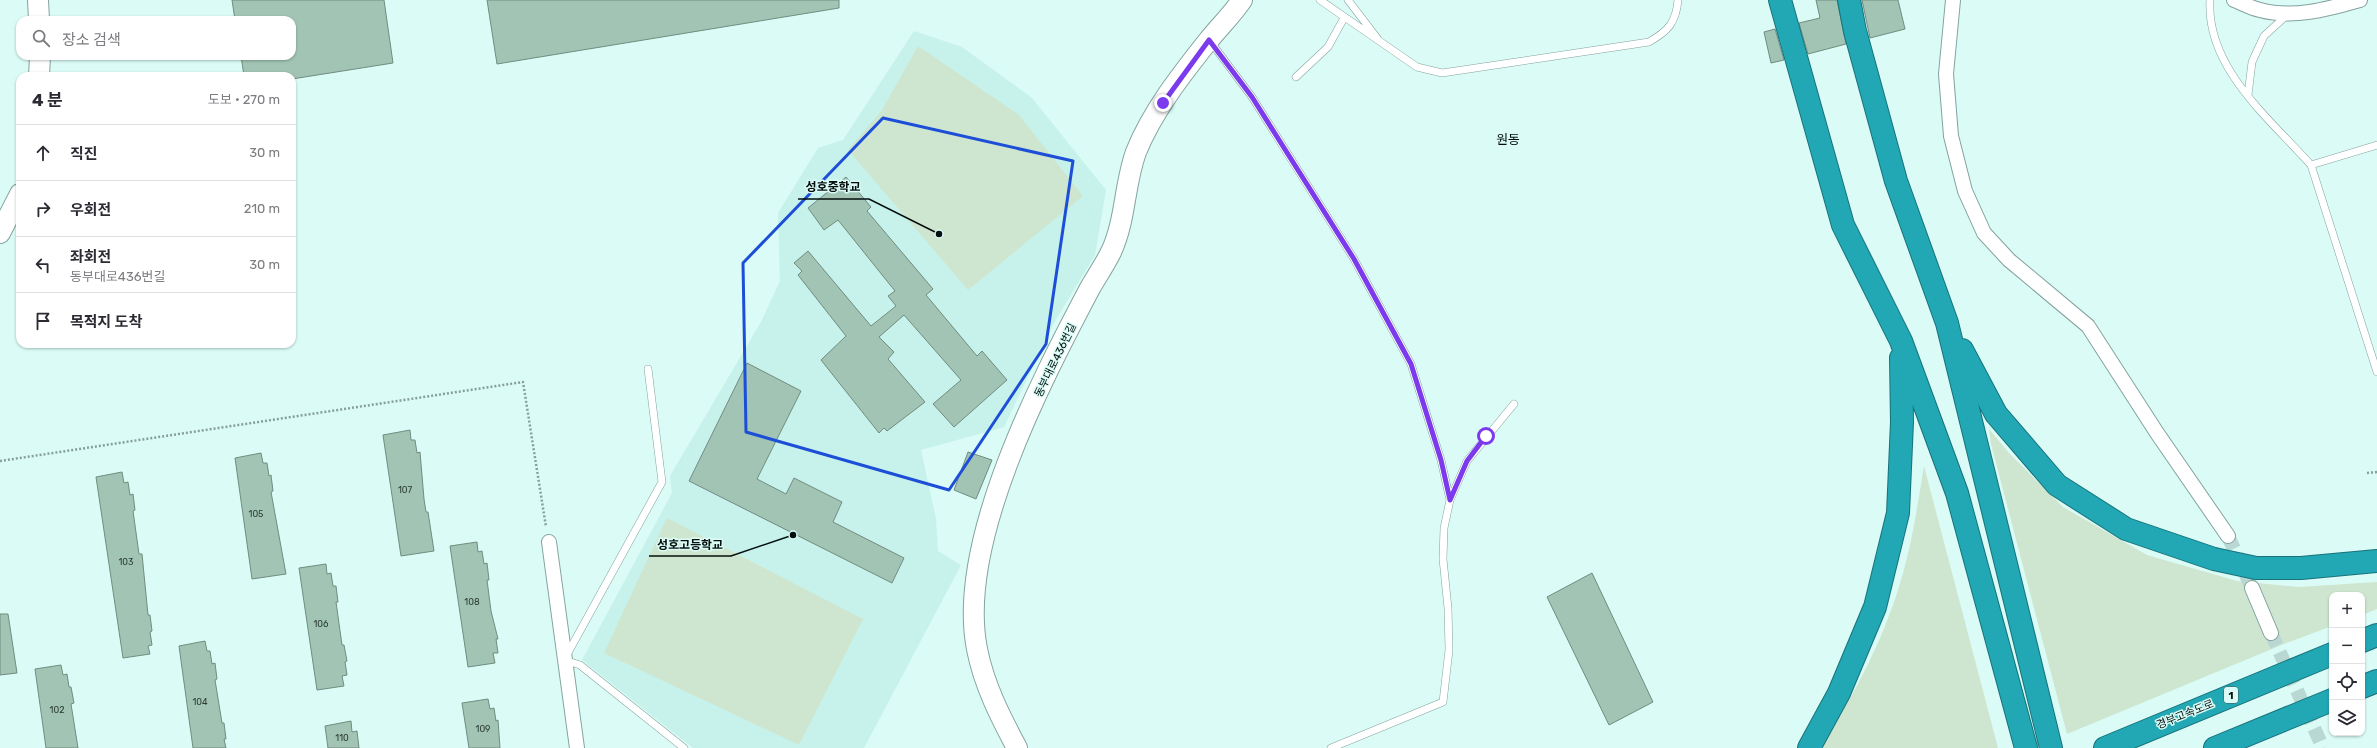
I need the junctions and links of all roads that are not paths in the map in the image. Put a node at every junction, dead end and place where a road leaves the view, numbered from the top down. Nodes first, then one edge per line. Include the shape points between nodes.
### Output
1 (38, 0) edge
2 (1242, 0) edge
3 (1320, 0) edge
4 (1348, 0) edge
5 (1678, 0) edge
6 (1780, 0) edge
7 (1849, 0) edge
8 (1953, 0) edge
9 (2210, 0) edge
10 (2234, 0) edge
11 (2360, 0) edge
12 (2289, 13) junction
13 (39, 16) edge
14 (1344, 18) junction
15 (1209, 40) junction
16 (1381, 43) junction
17 (40, 60) edge
18 (39, 72) edge
19 (1296, 77) dead end
20 (2248, 95) junction
21 (2377, 145) edge
22 (2311, 165) junction
23 (16, 202) edge
24 (0, 233) edge
25 (1947, 323) junction
26 (1901, 341) junction
27 (648, 369) dead end
28 (2377, 372) edge
29 (1514, 404) dead end
30 (1450, 500) junction
31 (2228, 536) tunnel mouth
32 (549, 542) road end
33 (2377, 561) edge
34 (2254, 578) junction
35 (2271, 633) tunnel mouth
36 (2377, 635) edge
37 (2365, 640) edge
38 (2329, 655) edge
39 (564, 660) junction
40 (2377, 681) edge
41 (2365, 687) edge
42 (2329, 701) edge
43 (577, 748) edge
44 (684, 748) edge
45 (1017, 748) edge
46 (1331, 748) edge
47 (1809, 748) edge
48 (2026, 748) edge
49 (2051, 748) edge
50 (2105, 748) edge
51 (2215, 748) edge

1 - 13 street
2 - 15 street, 동부대로436번길
3 - 14 lane
4 - 16 lane
5 - 16 lane via 1677,13 1666,31 1649,42 1450,72 1442,73 1417,67
6 - 26 highway via 1843,225
7 - 25 highway via 1896,181
8 - 31 street via 1946,74 1951,136 1965,191 1984,233 2009,260 2088,326
9 - 20 lane via 2209,16 2218,50 2232,75
10 - 12 street via 2260,10
11 - 12 street via 2326,10
12 - 20 lane via 2264,36 2252,62
14 - 16 lane
14 - 19 lane via 1328,47
15 - 30 lane via 1252,97 1354,259 1411,364 1441,460
15 - 45 street, 동부대로436번길 via 1163,103 1136,152 1118,236 1041,387 1014,450 987,525 974,595 977,648 992,699
17 - 18 street
20 - 22 lane
21 - 22 lane
22 - 28 lane
23 - 24 street
25 - 34 highway, bridge via 1996,414 2057,485 2126,529 2214,559
25 - 49 highway
26 - 47 highway via 1902,422 1898,513 1875,607 1838,693
26 - 48 highway via 1957,493
27 - 39 lane via 662,482
29 - 30 lane via 1467,461
30 - 46 lane via 1444,536 1449,650 1443,702
32 - 39 street
33 - 34 highway via 2300,568
34 - 35 street
36 - 37 highway
38 - 50 highway, 경부고속도로 / 1
39 - 43 street
39 - 44 lane via 580,665
40 - 41 highway
42 - 51 highway

